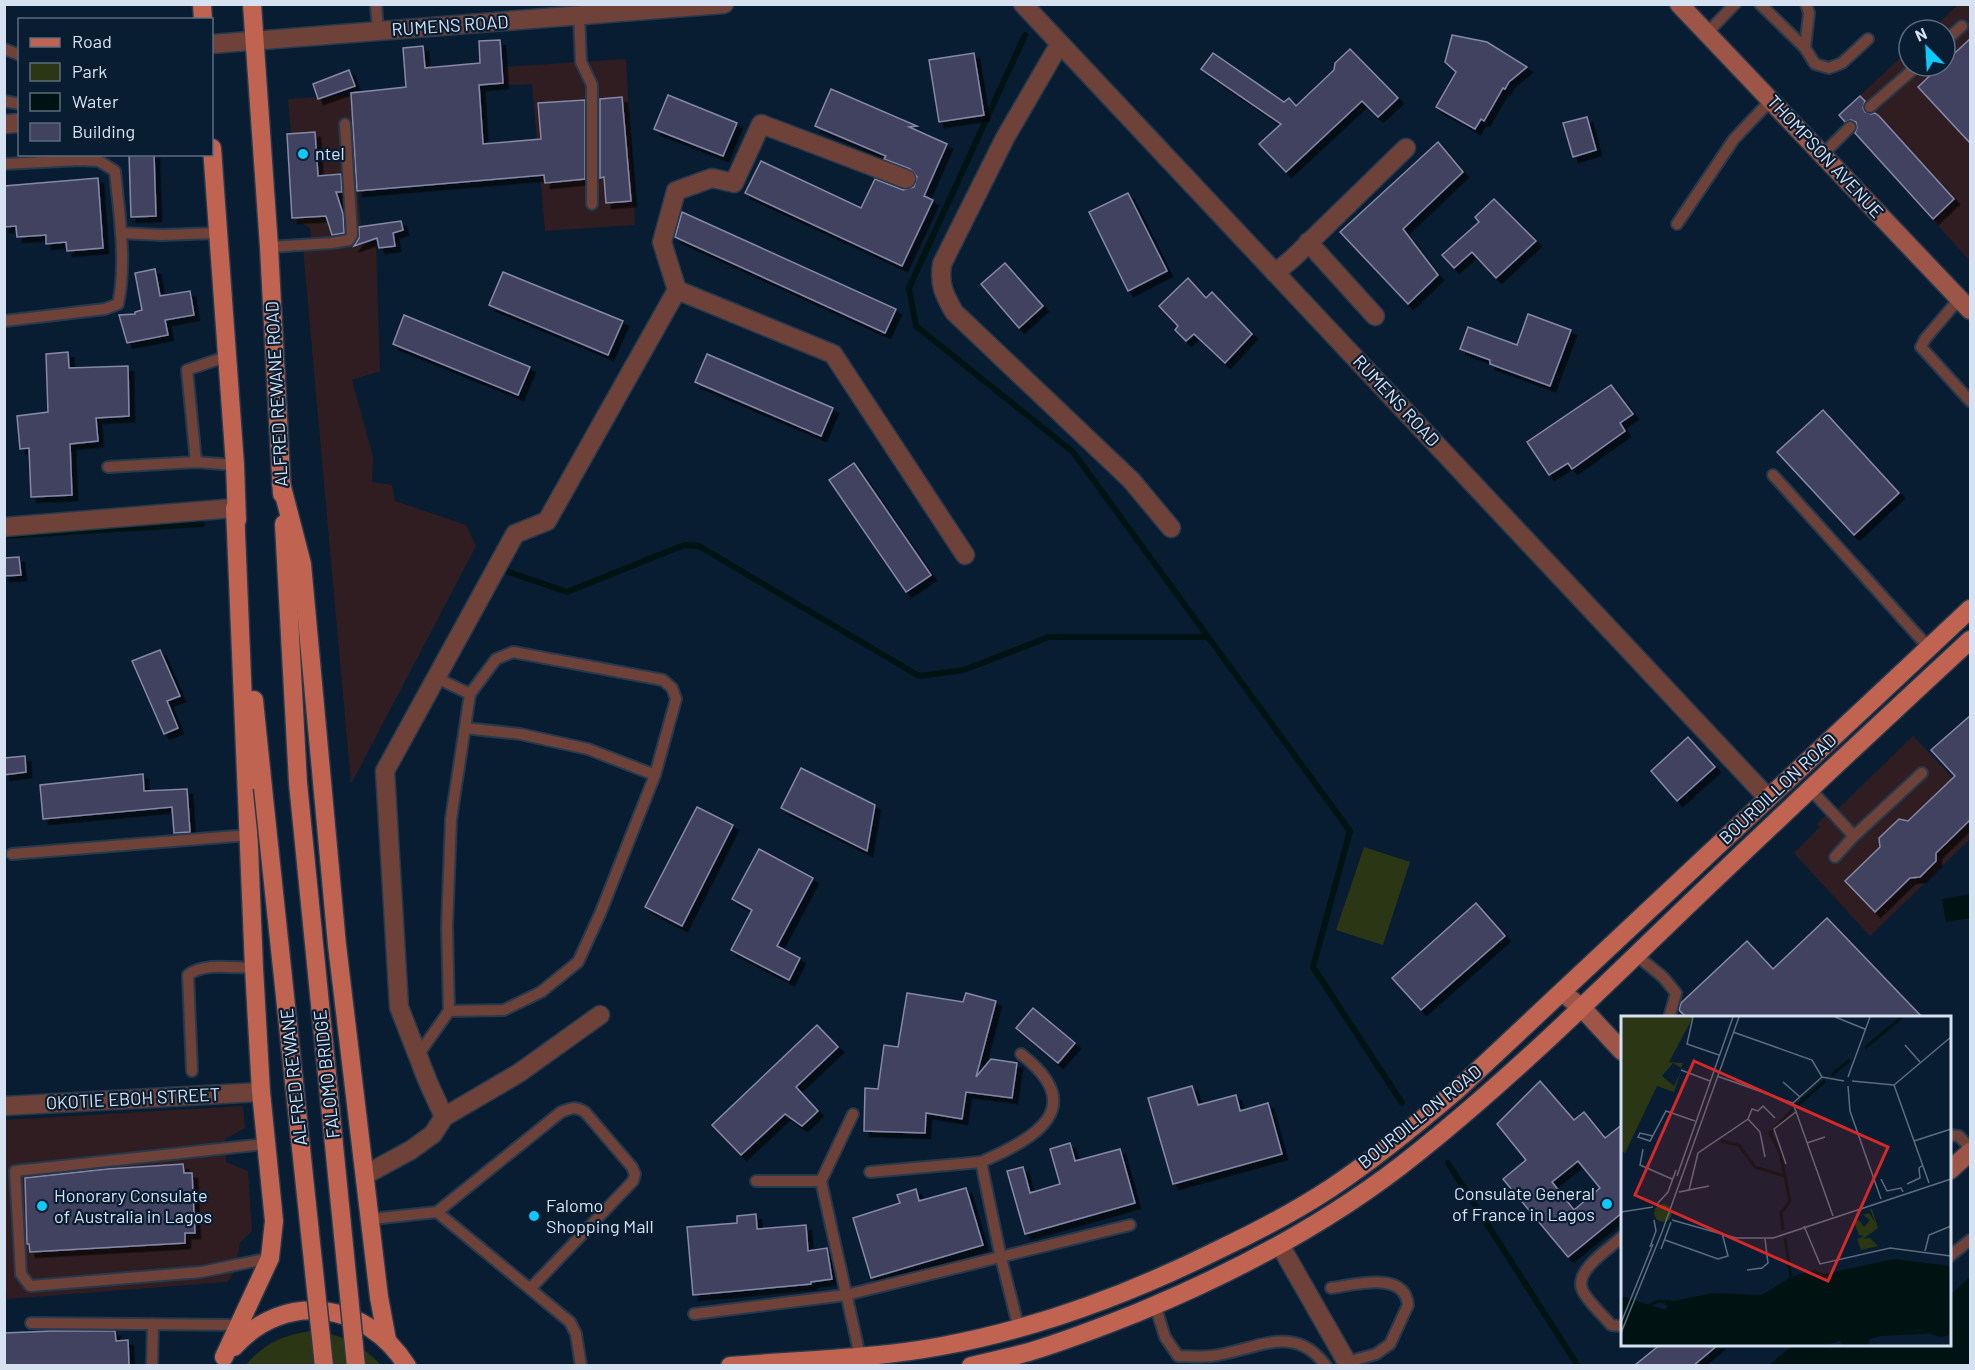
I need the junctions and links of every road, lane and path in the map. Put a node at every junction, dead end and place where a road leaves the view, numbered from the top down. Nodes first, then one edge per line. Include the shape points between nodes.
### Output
1 (252, 4) edge
2 (376, 4) edge
3 (724, 4) edge
4 (1023, 4) edge
5 (1679, 4) edge
6 (1735, 4) edge
7 (1761, 4) edge
8 (1806, 4) edge
9 (685, 6) edge
10 (579, 16) junction
11 (1962, 26) dead end
12 (1957, 30) edge
13 (378, 31) junction
14 (1707, 33) junction
15 (1868, 39) dead end
16 (255, 41) junction
17 (213, 44) edge
18 (1059, 45) junction
19 (1805, 48) junction
20 (1903, 78) edge
21 (1771, 100) junction
22 (1870, 107) dead end
23 (345, 124) dead end
24 (1850, 127) dead end
25 (1406, 148) dead end
26 (1822, 155) junction
27 (212, 156) edge
28 (4, 164) edge
29 (906, 179) dead end
30 (592, 204) dead end
31 (1677, 224) dead end
32 (121, 233) junction
33 (217, 233) junction
34 (1308, 242) junction
35 (269, 247) junction
36 (1275, 273) junction
37 (677, 290) junction
38 (1965, 304) edge
39 (1375, 316) dead end
40 (4, 321) edge
41 (225, 357) junction
42 (1971, 401) edge
43 (196, 462) junction
44 (235, 465) junction
45 (108, 467) dead end
46 (1773, 475) dead end
47 (281, 483) junction
48 (236, 508) junction
49 (4, 527) edge
50 (1171, 528) dead end
51 (966, 555) dead end
52 (1971, 609) edge
53 (1971, 640) edge
54 (1929, 648) junction
55 (437, 678) junction
56 (470, 694) junction
57 (465, 729) junction
58 (1922, 773) dead end
59 (655, 775) junction
60 (298, 783) joint
61 (1810, 789) junction
62 (1768, 798) junction
63 (249, 835) junction
64 (1854, 836) junction
65 (12, 854) dead end
66 (1834, 857) dead end
67 (1636, 955) junction
68 (254, 968) junction
69 (1563, 993) junction
70 (1582, 1008) junction
71 (449, 1011) junction
72 (600, 1015) dead end
73 (1669, 1016) edge
74 (1621, 1049) edge
75 (1021, 1054) dead end
76 (418, 1055) junction
77 (192, 1071) dead end
78 (261, 1092) junction
79 (4, 1106) edge
80 (854, 1114) dead end
81 (444, 1117) junction
82 (1951, 1135) edge
83 (266, 1144) junction
84 (1971, 1150) edge
85 (981, 1162) junction
86 (1951, 1169) edge
87 (870, 1172) dead end
88 (365, 1174) junction
89 (756, 1181) dead end
90 (820, 1181) junction
91 (437, 1212) junction
92 (371, 1219) junction
93 (1130, 1225) dead end
94 (1621, 1239) edge
95 (1971, 1240) edge
96 (1280, 1245) junction
97 (1951, 1255) edge
98 (270, 1258) junction
99 (1001, 1258) junction
100 (530, 1288) junction
101 (1332, 1288) dead end
102 (846, 1295) junction
103 (1155, 1305) junction
104 (694, 1314) dead end
105 (31, 1323) dead end
106 (153, 1324) junction
107 (240, 1325) junction
108 (1621, 1326) edge
109 (1018, 1329) junction
110 (387, 1340) junction
111 (860, 1356) junction
112 (890, 1359) edge
113 (222, 1361) edge
114 (1348, 1364) edge
115 (152, 1365) edge
116 (324, 1365) edge
117 (356, 1365) edge
118 (407, 1365) edge
119 (581, 1365) edge
120 (730, 1365) edge
121 (971, 1365) edge
122 (1326, 1365) edge

1 - 16 main road, ALFRED REWANE ROAD
2 - 13 lane
3 - 9 street, RUMENS ROAD
4 - 18 street, RUMENS ROAD
5 - 14 street, THOMPSON AVENUE
6 - 14 lane
7 - 19 lane
8 - 19 lane via 1809,13
9 - 10 street, RUMENS ROAD
10 - 13 street, RUMENS ROAD
10 - 30 lane via 581,62 592,85
11 - 12 lane
13 - 16 street, RUMENS ROAD
14 - 21 street, THOMPSON AVENUE
15 - 19 lane via 1842,63 1829,68 1815,64
16 - 17 street, RUMENS ROAD
16 - 35 main road, ALFRED REWANE ROAD
18 - 36 street, RUMENS ROAD
18 - 50 street via 1005,138 942,264 940,279 954,312 1131,480
20 - 22 lane
21 - 26 street, THOMPSON AVENUE
21 - 31 lane via 1734,139
23 - 35 lane via 352,235 349,240
24 - 26 lane
25 - 34 street
26 - 38 street, THOMPSON AVENUE
27 - 33 main road
28 - 32 lane via 99,161 115,171
29 - 37 street via 761,124 734,183 712,178 676,191 662,242
32 - 33 lane
32 - 40 lane via 118,304 105,309
33 - 41 main road
34 - 36 street
34 - 39 street
35 - 47 main road, ALFRED REWANE ROAD
36 - 62 street, RUMENS ROAD
37 - 51 street via 833,354
37 - 55 street via 547,521 515,534
38 - 42 lane via 1921,347
41 - 43 lane via 187,370
41 - 44 main road
43 - 44 lane
43 - 45 lane
44 - 48 main road
46 - 54 lane
47 - 60 main road, ALFRED REWANE ROAD
47 - 88 main road via 302,564 337,945
48 - 49 street
48 - 63 main road
48 - 116 main road, ALFRED REWANE, bridge
52 - 54 main road, BOURDILLON ROAD
53 - 61 main road, BOURDILLON ROAD
54 - 62 main road, BOURDILLON ROAD
55 - 56 lane
55 - 76 street via 386,771 399,1007
56 - 57 lane
56 - 59 lane via 496,659 513,652 663,680 676,699
57 - 59 lane via 520,734 588,749
57 - 71 lane via 451,819
58 - 64 lane
59 - 71 lane via 578,962 541,992 504,1010
60 - 117 main road, FALOMO BRIDGE, bridge
61 - 64 lane
61 - 67 main road, BOURDILLON ROAD
62 - 69 main road, BOURDILLON ROAD
63 - 65 lane
63 - 68 main road
64 - 66 lane
67 - 70 main road, BOURDILLON ROAD
67 - 73 lane via 1676,993
68 - 77 lane via 209,968 188,975
68 - 78 main road
69 - 70 street
69 - 109 main road, BOURDILLON ROAD via 1402,1137 1330,1188 1167,1275
70 - 74 street
70 - 96 main road, BOURDILLON ROAD via 1415,1155 1341,1208
71 - 76 lane
72 - 81 street via 519,1073
75 - 85 lane via 1039,1068 1052,1088 1053,1108 1041,1128 1013,1148
76 - 81 street
78 - 79 street, OKOTIE EBOH STREET
78 - 83 main road
80 - 90 lane
81 - 88 street via 433,1134
82 - 84 lane via 1959,1136
83 - 98 main road via 274,1221
83 - 98 lane via 15,1171 21,1274 30,1286 201,1272
84 - 86 street
85 - 87 lane
85 - 99 lane
88 - 92 main road
89 - 90 lane
90 - 102 lane
91 - 92 lane
91 - 100 lane
91 - 100 lane via 561,1112 570,1108 585,1112 632,1167 633,1181
92 - 110 main road
93 - 99 lane
94 - 108 lane via 1584,1271 1580,1280 1582,1291 1611,1325
95 - 97 lane
96 - 103 main road, BOURDILLON ROAD
96 - 114 street
98 - 107 main road
99 - 102 lane
99 - 109 lane
100 - 119 lane via 570,1322
101 - 114 lane via 1380,1282 1398,1287 1408,1298 1390,1344 1376,1354
102 - 104 lane
102 - 111 lane
103 - 121 main road, BOURDILLON ROAD via 1032,1351
103 - 122 lane via 1166,1338 1178,1356 1211,1356 1274,1341 1297,1341 1317,1353
105 - 106 lane
106 - 107 lane
106 - 115 lane
107 - 113 main road
109 - 112 main road, BOURDILLON ROAD
110 - 113 main road via 363,1322 333,1311 302,1310 272,1318 254,1328
110 - 118 main road
111 - 112 main road, BOURDILLON ROAD
111 - 120 main road, BOURDILLON ROAD

